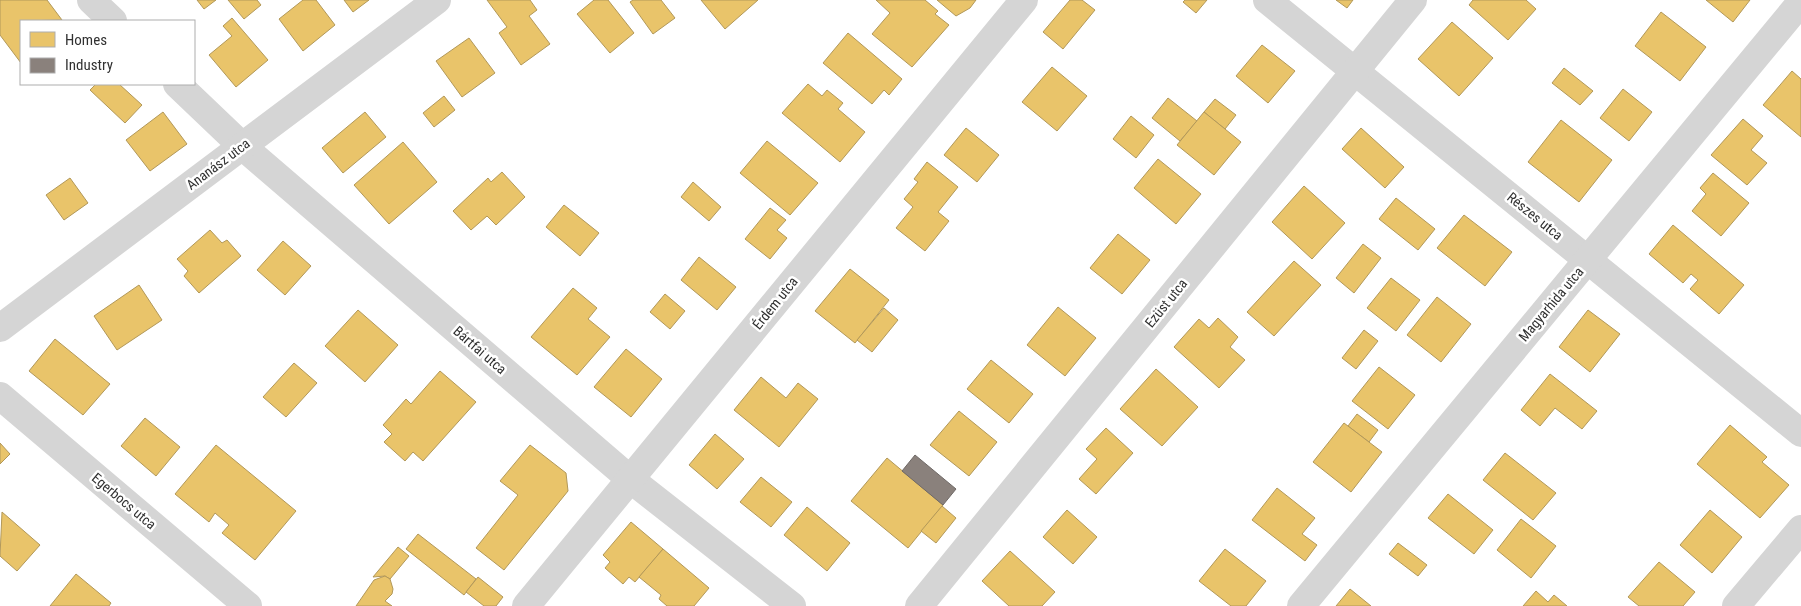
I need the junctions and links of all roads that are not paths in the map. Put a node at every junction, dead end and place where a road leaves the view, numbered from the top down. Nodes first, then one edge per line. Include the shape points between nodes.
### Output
1 (91, 0) edge
2 (437, 0) edge
3 (1024, 0) edge
4 (1268, 0) edge
5 (1413, 0) edge
6 (1801, 2) edge
7 (112, 20) edge
8 (1354, 71) junction
9 (178, 85) edge
10 (242, 146) junction
11 (1588, 259) junction
12 (0, 328) edge
13 (0, 396) edge
14 (1801, 433) edge
15 (630, 479) junction
16 (1801, 530) edge
17 (248, 606) edge
18 (526, 606) edge
19 (792, 606) edge
20 (919, 606) edge
21 (1301, 606) edge
22 (1736, 606) edge

1 - 7 street
2 - 10 street, Ananász utca
3 - 15 street, Érdem utca
4 - 8 street, Részes utca
5 - 8 street, Ezüst utca
6 - 11 street, Magyarhida utca
8 - 11 street, Részes utca
8 - 20 street, Ezüst utca
9 - 10 street, Bártfai utca
10 - 12 street, Ananász utca
10 - 15 street, Bártfai utca
11 - 14 street, Részes utca
11 - 21 street, Magyarhida utca
13 - 17 street, Egerbocs utca
15 - 18 street, Érdem utca
15 - 19 street, Bártfai utca
16 - 22 street

